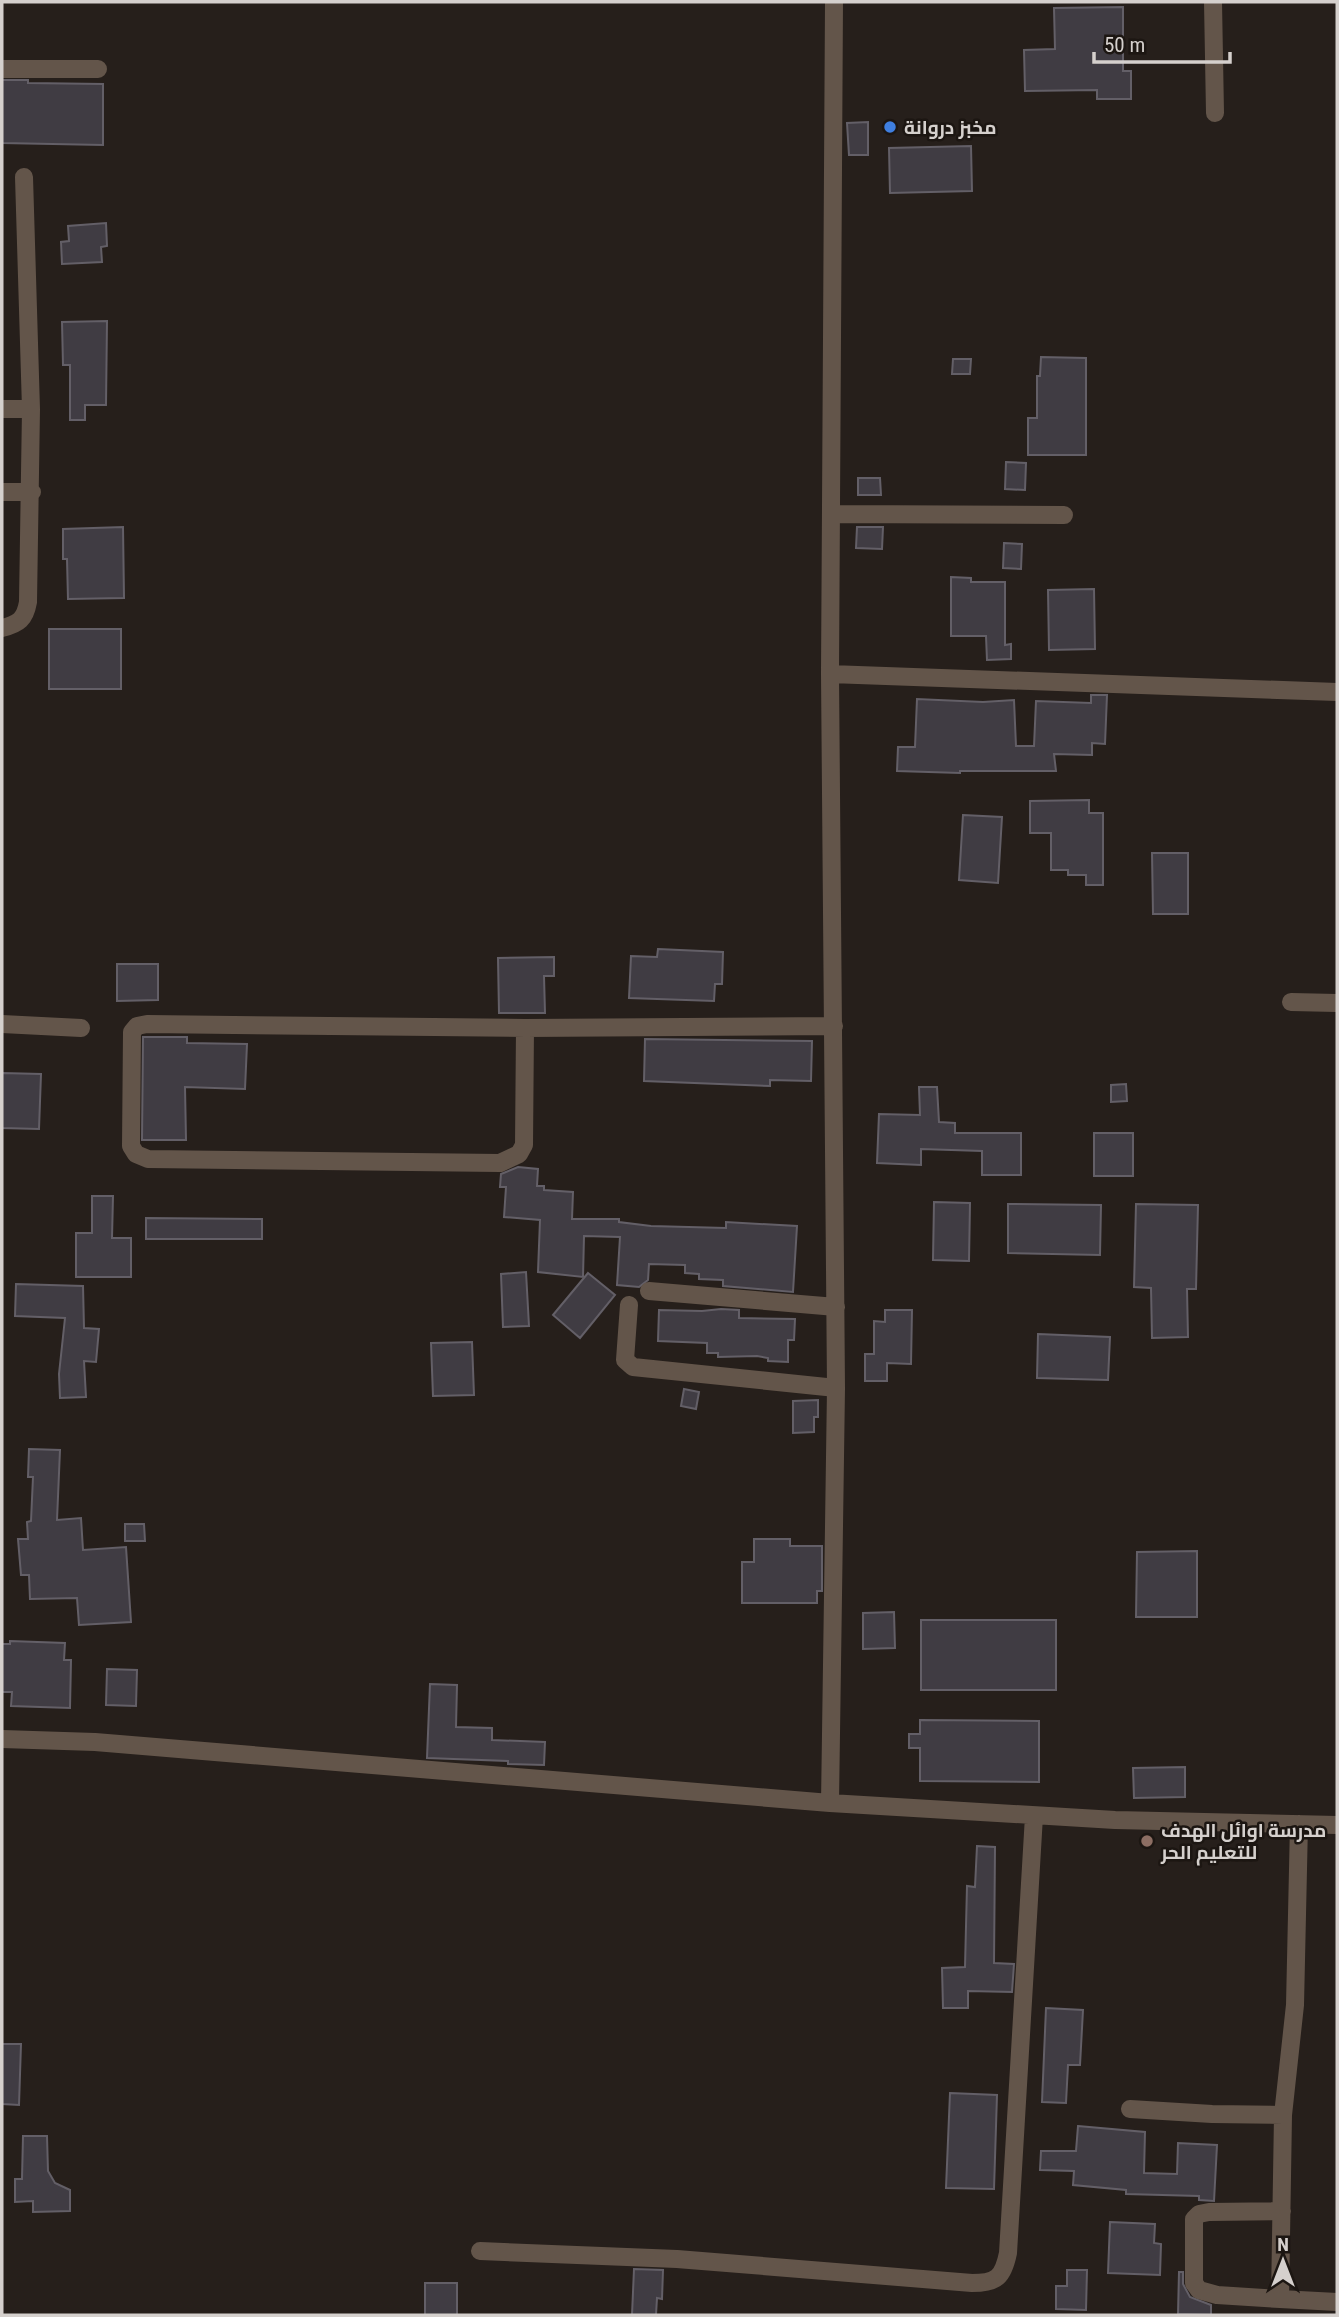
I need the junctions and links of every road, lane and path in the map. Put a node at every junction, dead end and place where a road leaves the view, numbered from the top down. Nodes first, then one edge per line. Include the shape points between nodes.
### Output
1 (834, 2) edge
2 (1213, 2) edge
3 (2, 69) edge
4 (98, 69) dead end
5 (1215, 113) dead end
6 (24, 177) dead end
7 (2, 409) edge
8 (31, 409) junction
9 (2, 492) edge
10 (32, 492) junction
11 (831, 514) junction
12 (1064, 515) dead end
13 (2, 628) edge
14 (830, 674) junction
15 (1337, 692) edge
16 (1291, 1002) dead end
17 (1337, 1003) edge
18 (2, 1024) edge
19 (834, 1026) junction
20 (525, 1027) junction
21 (81, 1028) dead end
22 (649, 1291) dead end
23 (629, 1305) dead end
24 (836, 1307) junction
25 (836, 1388) junction
26 (2, 1739) edge
27 (830, 1803) junction
28 (1034, 1816) junction
29 (1299, 1824) junction
30 (1337, 1825) edge
31 (1130, 2109) dead end
32 (1283, 2115) junction
33 (1282, 2211) junction
34 (480, 2251) dead end
35 (1279, 2298) junction
36 (1337, 2302) edge

1 - 11 street
2 - 5 street
3 - 4 street
6 - 8 street
7 - 8 street
8 - 10 street
9 - 10 street
10 - 13 street via 29,602 20,622
11 - 12 street
11 - 14 street
14 - 15 street
14 - 19 street
16 - 17 street
18 - 21 street
19 - 20 street
19 - 24 street
20 - 20 street via 137,1026 132,1032 131,1146 148,1159 500,1163 519,1154 524,1145
22 - 24 street
23 - 25 street via 625,1360 633,1367
24 - 25 street
25 - 27 street
26 - 27 street via 96,1742
27 - 28 street
28 - 29 street
28 - 34 street via 1008,2253 997,2278 972,2283 677,2259
29 - 30 street
29 - 32 street via 1295,2005
31 - 32 street
32 - 33 street
33 - 35 street
33 - 35 street via 1209,2212 1194,2220 1194,2283 1199,2290
35 - 36 street

